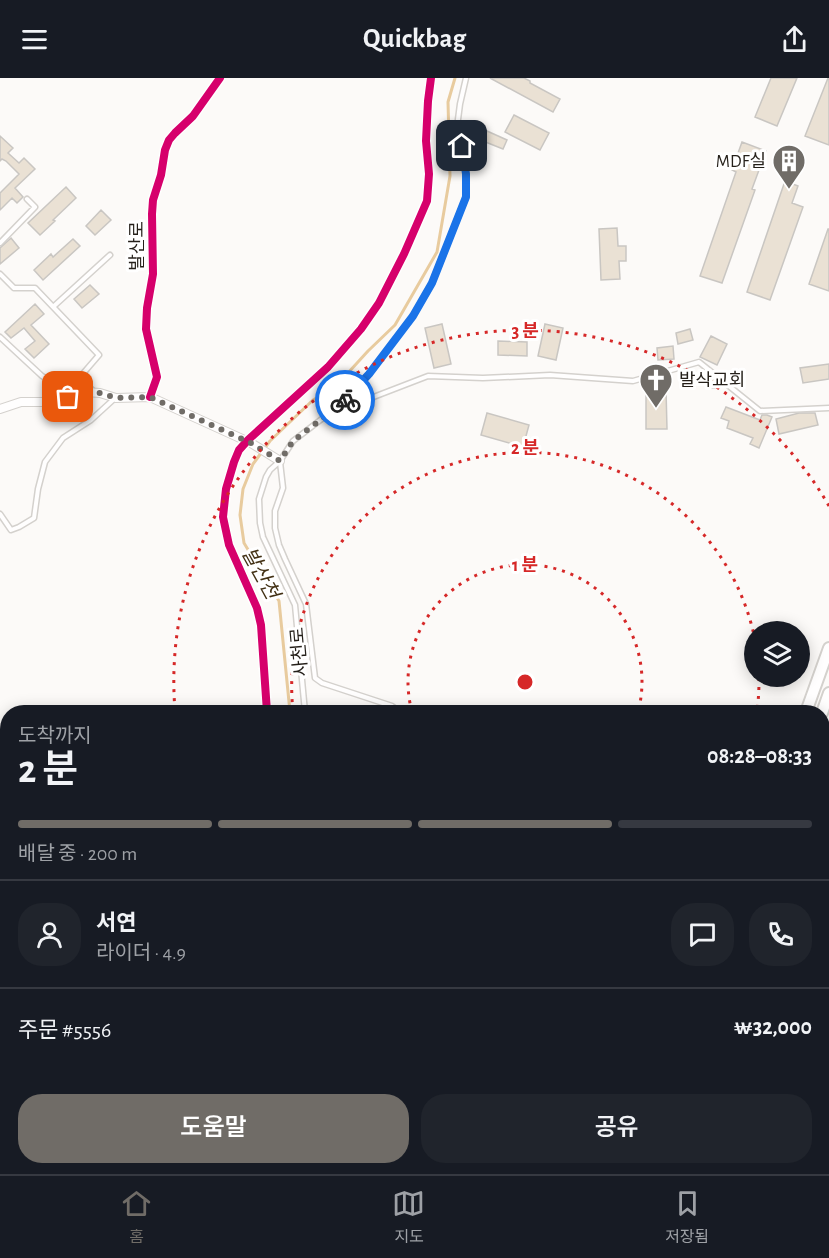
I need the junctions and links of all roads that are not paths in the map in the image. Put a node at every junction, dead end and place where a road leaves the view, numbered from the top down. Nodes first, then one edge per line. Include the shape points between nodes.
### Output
1 (220, 78) edge
2 (431, 78) edge
3 (466, 78) edge
4 (27, 200) dead end
5 (0, 243) edge
6 (110, 255) dead end
7 (0, 274) edge
8 (53, 307) junction
9 (0, 337) edge
10 (94, 393) junction
11 (75, 395) junction
12 (150, 397) junction
13 (116, 398) junction
14 (829, 408) edge
15 (0, 409) edge
16 (326, 416) junction
17 (249, 442) junction
18 (277, 459) junction
19 (0, 514) edge
20 (829, 648) edge
21 (267, 705) edge
22 (303, 705) edge
23 (389, 705) edge
24 (809, 705) edge

1 - 12 street, 발산로 via 170,140 153,200 153,273 146,329 157,377
2 - 17 street via 427,201 404,254 361,330
3 - 16 lane, 사천로 via 457,127 466,197 432,283 413,316 369,374
4 - 5 lane via 35,207
6 - 8 lane
7 - 8 lane via 14,288 35,288
8 - 10 lane via 99,355 80,377
9 - 11 lane via 42,376
10 - 11 street
10 - 13 street
11 - 15 street via 53,402 21,402
12 - 13 street
12 - 17 street
13 - 19 lane via 63,438 45,462 34,518 11,530
14 - 16 lane via 760,411 699,362 633,381 550,375 429,376
16 - 18 lane, 사천로
17 - 18 street
17 - 21 street via 239,450 230,475 223,517 229,545 261,625
18 - 22 lane, 사천로 via 259,499 260,523 295,605
18 - 23 lane via 283,488 275,511 275,528 306,604 315,678
20 - 24 street

